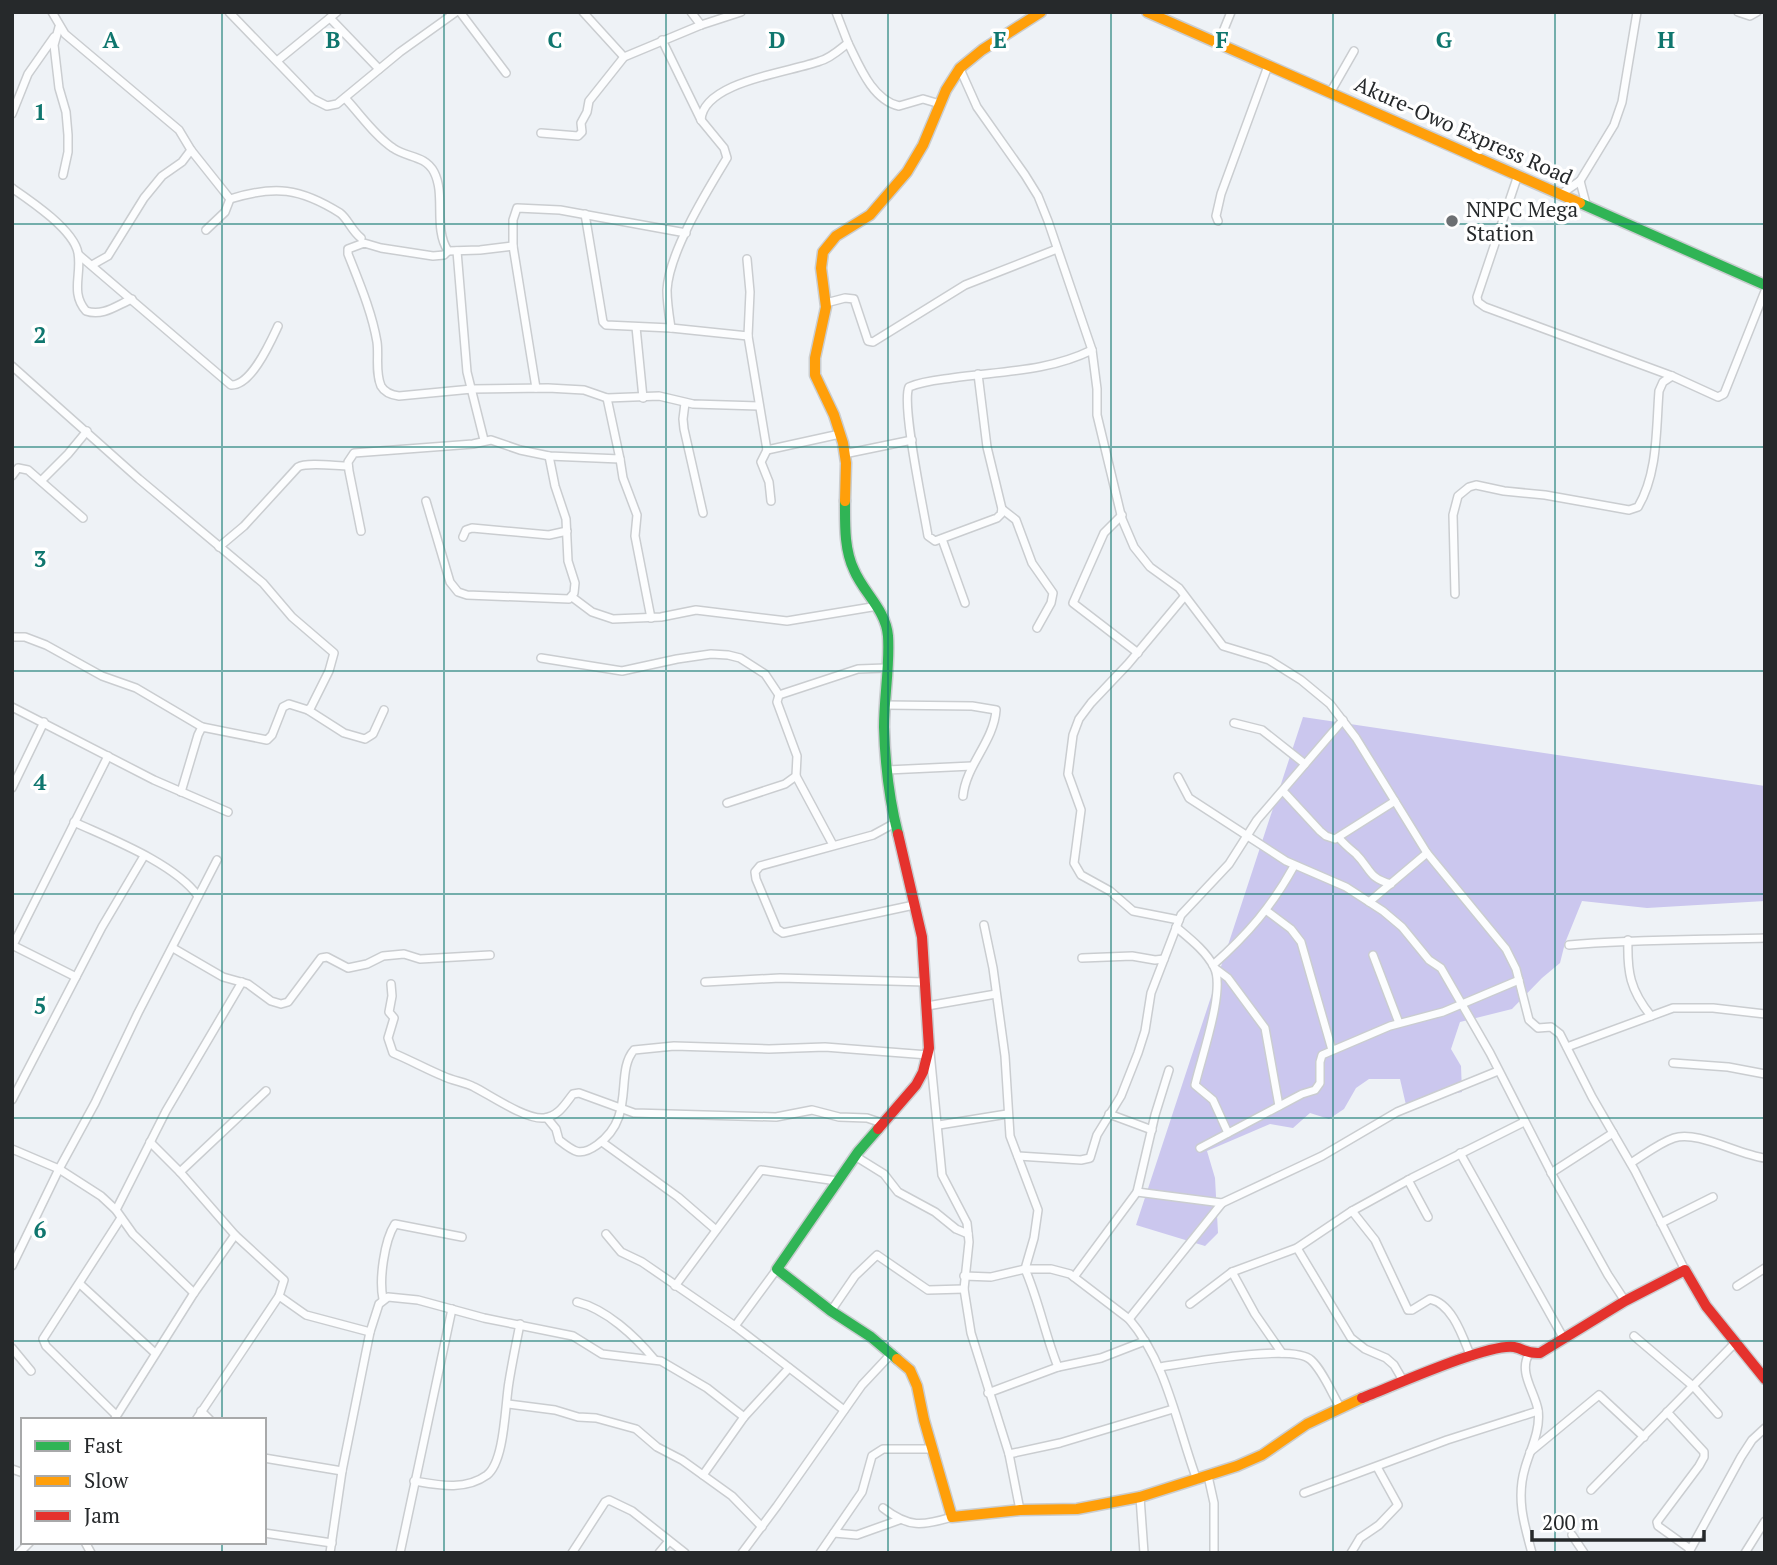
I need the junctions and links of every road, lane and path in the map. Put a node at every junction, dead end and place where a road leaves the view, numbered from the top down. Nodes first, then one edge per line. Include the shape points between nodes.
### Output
1 (52, 12) edge
2 (229, 12) edge
3 (458, 12) edge
4 (583, 12) edge
5 (691, 12) edge
6 (741, 12) edge
7 (836, 12) edge
8 (1041, 12) edge
9 (1147, 12) edge
10 (1231, 12) edge
11 (1637, 12) edge
12 (1738, 12) edge
13 (1757, 12) edge
14 (333, 15) edge
15 (701, 25) junction
16 (59, 27) junction
17 (54, 37) junction
18 (662, 40) junction
19 (848, 43) junction
20 (1218, 44) junction
21 (1354, 51) dead end
22 (624, 57) junction
23 (277, 61) junction
24 (1268, 66) junction
25 (379, 69) junction
26 (960, 69) junction
27 (506, 73) dead end
28 (1329, 93) junction
29 (345, 98) junction
30 (940, 104) junction
31 (12, 114) edge
32 (701, 120) junction
33 (541, 133) dead end
34 (191, 150) junction
35 (63, 175) dead end
36 (1518, 176) junction
37 (1580, 181) junction
38 (12, 188) edge
39 (1560, 194) junction
40 (230, 199) junction
41 (1586, 204) junction
42 (585, 214) junction
43 (1218, 221) dead end
44 (206, 230) dead end
45 (686, 233) junction
46 (361, 238) dead end
47 (513, 246) junction
48 (1057, 248) junction
49 (447, 251) junction
50 (457, 251) junction
51 (79, 255) junction
52 (747, 259) dead end
53 (92, 265) junction
54 (1765, 285) edge
55 (1765, 292) edge
56 (132, 299) junction
57 (826, 303) junction
58 (278, 326) dead end
59 (636, 327) junction
60 (671, 328) junction
61 (748, 336) junction
62 (1092, 350) junction
63 (12, 366) edge
64 (978, 374) junction
65 (1672, 376) junction
66 (536, 388) junction
67 (472, 389) junction
68 (607, 398) junction
69 (643, 398) junction
70 (685, 403) junction
71 (759, 406) junction
72 (87, 431) junction
73 (840, 434) junction
74 (484, 440) junction
75 (912, 440) junction
76 (767, 450) junction
77 (844, 454) junction
78 (549, 456) junction
79 (620, 459) junction
80 (348, 466) junction
81 (12, 476) edge
82 (42, 480) junction
83 (426, 501) dead end
84 (771, 501) dead end
85 (1002, 509) junction
86 (703, 513) dead end
87 (1122, 515) junction
88 (83, 517) dead end
89 (361, 531) dead end
90 (567, 531) junction
91 (463, 537) dead end
92 (942, 539) junction
93 (219, 547) junction
94 (1455, 594) dead end
95 (572, 597) junction
96 (1184, 597) junction
97 (965, 603) dead end
98 (878, 606) junction
99 (651, 618) junction
100 (1037, 628) dead end
101 (12, 636) edge
102 (1138, 653) junction
103 (541, 658) dead end
104 (886, 668) junction
105 (779, 695) junction
106 (884, 705) junction
107 (12, 707) edge
108 (308, 710) junction
109 (384, 710) dead end
110 (1343, 720) junction
111 (44, 722) junction
112 (1234, 723) dead end
113 (202, 727) junction
114 (108, 756) junction
115 (1305, 764) junction
116 (972, 766) junction
117 (887, 770) junction
118 (796, 776) junction
119 (1178, 777) dead end
120 (13, 786) edge
121 (1283, 791) junction
122 (181, 792) junction
123 (963, 796) dead end
124 (1395, 801) junction
125 (727, 803) dead end
126 (228, 812) dead end
127 (74, 822) junction
128 (895, 823) junction
129 (1246, 834) junction
130 (1339, 838) junction
131 (834, 845) junction
132 (1427, 853) junction
133 (144, 856) junction
134 (217, 860) dead end
135 (1294, 866) junction
136 (1391, 884) junction
137 (198, 896) junction
138 (1368, 902) junction
139 (915, 905) junction
140 (1267, 911) junction
141 (1178, 923) junction
142 (984, 925) dead end
143 (1765, 938) edge
144 (1628, 940) junction
145 (13, 945) edge
146 (1569, 945) dead end
147 (173, 948) junction
148 (490, 955) dead end
149 (1373, 955) dead end
150 (1082, 958) dead end
151 (1164, 960) junction
152 (1214, 967) junction
153 (76, 977) junction
154 (1519, 981) junction
155 (242, 982) junction
156 (705, 982) dead end
157 (926, 982) junction
158 (391, 984) dead end
159 (996, 994) junction
160 (1462, 1004) junction
161 (927, 1006) junction
162 (1765, 1014) edge
163 (1651, 1016) junction
164 (1399, 1023) junction
165 (1567, 1048) junction
166 (1332, 1050) junction
167 (928, 1051) junction
168 (1673, 1063) dead end
169 (1169, 1070) dead end
170 (1498, 1070) junction
171 (1765, 1074) edge
172 (266, 1091) dead end
173 (12, 1100) edge
174 (1279, 1106) junction
175 (622, 1110) junction
176 (1007, 1114) junction
177 (1109, 1114) junction
178 (547, 1118) junction
179 (1524, 1122) junction
180 (882, 1124) junction
181 (939, 1125) junction
182 (1152, 1130) junction
183 (1228, 1133) junction
184 (1613, 1133) junction
185 (150, 1142) junction
186 (602, 1142) junction
187 (1199, 1148) dead end
188 (12, 1149) edge
189 (1460, 1153) junction
190 (855, 1156) junction
191 (1018, 1156) junction
192 (1765, 1158) edge
193 (1631, 1163) junction
194 (59, 1169) junction
195 (180, 1172) junction
196 (1551, 1173) junction
197 (1408, 1180) junction
198 (837, 1181) junction
199 (1137, 1192) junction
200 (1713, 1197) dead end
201 (1222, 1203) junction
202 (116, 1210) junction
203 (1352, 1212) junction
204 (1428, 1217) dead end
205 (121, 1219) junction
206 (1661, 1223) junction
207 (716, 1230) junction
208 (606, 1234) dead end
209 (968, 1234) junction
210 (235, 1235) junction
211 (462, 1237) dead end
212 (1297, 1248) junction
213 (12, 1266) edge
214 (1765, 1268) edge
215 (777, 1269) junction
216 (1025, 1269) junction
217 (1685, 1269) junction
218 (1232, 1272) junction
219 (964, 1276) junction
220 (1073, 1277) junction
221 (80, 1284) junction
222 (675, 1286) junction
223 (1737, 1286) dead end
224 (964, 1289) junction
225 (194, 1293) junction
226 (279, 1296) junction
227 (383, 1299) junction
228 (1625, 1301) junction
229 (577, 1302) dead end
230 (1190, 1304) dead end
231 (452, 1309) junction
232 (831, 1311) junction
233 (1129, 1319) junction
234 (520, 1324) junction
235 (735, 1325) junction
236 (370, 1332) junction
237 (1634, 1336) dead end
238 (1564, 1339) junction
239 (1145, 1341) junction
240 (1734, 1343) junction
241 (12, 1348) edge
242 (155, 1353) junction
243 (892, 1353) junction
244 (1282, 1353) junction
245 (1529, 1354) junction
246 (1471, 1357) junction
247 (654, 1359) junction
248 (1058, 1367) junction
249 (1160, 1367) junction
250 (789, 1368) junction
251 (31, 1371) dead end
252 (1765, 1379) edge
253 (1404, 1382) junction
254 (1694, 1387) junction
255 (988, 1393) junction
256 (508, 1404) junction
257 (1340, 1407) junction
258 (1173, 1409) junction
259 (844, 1410) junction
260 (201, 1411) junction
261 (1538, 1411) junction
262 (1667, 1412) junction
263 (1718, 1414) dead end
264 (744, 1417) junction
265 (115, 1418) edge
266 (197, 1418) edge
267 (208, 1418) edge
268 (1765, 1428) edge
269 (1644, 1437) junction
270 (932, 1449) junction
271 (1530, 1452) junction
272 (1009, 1454) junction
273 (266, 1458) edge
274 (1377, 1467) junction
275 (342, 1471) junction
276 (703, 1475) junction
277 (1202, 1478) junction
278 (414, 1481) junction
279 (1591, 1490) dead end
280 (1304, 1493) dead end
281 (1140, 1497) junction
282 (883, 1508) dead end
283 (1020, 1510) junction
284 (953, 1517) junction
285 (899, 1520) junction
286 (1765, 1521) edge
287 (762, 1527) junction
288 (266, 1533) edge
289 (834, 1533) junction
290 (1572, 1535) dead end
291 (669, 1541) junction
292 (332, 1543) junction
293 (1689, 1551) edge
294 (330, 1553) edge
295 (400, 1553) edge
296 (572, 1553) edge
297 (659, 1553) edge
298 (685, 1553) edge
299 (742, 1553) edge
300 (820, 1553) edge
301 (1144, 1553) edge
302 (1214, 1553) edge
303 (1351, 1553) edge
304 (1532, 1553) edge
305 (1584, 1553) edge
306 (1745, 1553) edge

1 - 16 street
2 - 23 street
3 - 25 street
3 - 27 street
4 - 22 street
5 - 15 street
6 - 15 street
7 - 19 street
8 - 26 main road
9 - 20 main road, Akure-Owo Express Road
10 - 20 street
11 - 37 street via 1622,102 1614,125
12 - 13 street via 1750,16
14 - 23 street
14 - 25 street
15 - 18 street
16 - 17 street
16 - 34 street via 179,130
17 - 31 street via 29,74
17 - 35 street via 68,122
18 - 22 street
18 - 32 street
19 - 30 street via 884,99 899,106 923,99
19 - 32 street via 824,60 735,86 713,100
20 - 24 main road, Akure-Owo Express Road
21 - 28 street
22 - 33 street via 589,102 579,136
23 - 29 street via 319,104 332,106
24 - 28 main road, Akure-Owo Express Road
24 - 43 street via 1221,194
25 - 29 street
26 - 30 main road
26 - 48 street via 977,107 1038,197
28 - 36 main road, Akure-Owo Express Road
29 - 49 street via 392,148 429,164 437,180
30 - 57 main road via 913,164 869,216 827,244 821,265
32 - 45 street via 727,158
34 - 40 street
34 - 53 street via 144,198 108,256
36 - 39 main road, Akure-Owo Express Road
36 - 65 street via 1483,274 1478,302
37 - 39 street
37 - 41 street
38 - 51 street via 65,231
39 - 41 main road, Akure-Owo Express Road
40 - 44 street via 225,212
40 - 46 street via 267,190 294,192 339,213
41 - 54 main road, Akure-Owo Express Road
42 - 45 street
42 - 47 street via 517,208
42 - 59 street via 603,322
45 - 60 street via 667,288
47 - 50 street
47 - 66 street
48 - 57 street via 965,285 873,342 868,341 854,299
48 - 62 street
49 - 50 street
49 - 67 street via 433,256 364,243 348,249 348,254 377,342 384,390 399,396
50 - 67 street
51 - 53 street
51 - 56 street via 76,287 86,311 102,312
52 - 61 street
53 - 56 street
55 - 65 street via 1724,394 1718,397
56 - 58 street via 234,386 246,379 261,359
57 - 73 main road via 815,377
59 - 60 street
59 - 69 street
60 - 61 street
61 - 71 street
62 - 64 street via 1041,368
62 - 87 street via 1097,415
63 - 72 street
64 - 75 street via 909,387
64 - 85 street via 987,447
65 - 94 street via 1659,391 1655,455 1638,507 1629,510 1469,487 1458,496 1453,515
66 - 67 street
66 - 68 street via 584,390
67 - 74 street
68 - 69 street
68 - 79 street
69 - 70 street via 667,397
70 - 71 street
70 - 86 street via 684,429
71 - 76 street
72 - 82 street
72 - 93 street
73 - 76 street
73 - 77 main road
74 - 78 street
74 - 80 street via 358,451
75 - 77 street
75 - 92 street via 929,536 935,541
76 - 84 street via 761,462
77 - 98 main road via 846,545 856,576
78 - 79 street
78 - 90 street
79 - 99 street via 636,514 635,536
80 - 89 street
80 - 93 street via 308,463 298,467
81 - 82 street via 22,468
82 - 88 street
83 - 95 street via 450,582 458,592
85 - 92 street via 997,518
85 - 100 street via 1016,520 1032,563 1053,593
87 - 96 street via 1140,557 1174,583
87 - 102 street via 1104,533 1073,603
90 - 91 street via 549,535 472,528
90 - 95 street via 568,561 576,589
92 - 97 street
93 - 108 street via 334,653
95 - 99 street via 606,618
96 - 102 street
96 - 110 street via 1223,646 1269,660 1319,693
98 - 99 street via 787,621 696,610
98 - 104 main road via 888,635
101 - 113 street via 46,645 102,676 136,688
102 - 141 street via 1091,703 1076,727 1068,774 1080,810 1074,863 1082,875 1110,891 1127,909
103 - 105 street via 622,671 677,659 728,655 765,674
104 - 105 street via 858,669
104 - 106 main road
105 - 118 street via 777,702 797,756
106 - 116 street via 996,710
106 - 117 main road
107 - 111 street
108 - 109 street via 344,733 365,739 373,734
108 - 113 street via 289,704 283,707 272,736 265,741
110 - 115 street
110 - 124 street
111 - 114 street
111 - 120 street
112 - 115 street via 1262,730
113 - 122 street
114 - 122 street
114 - 127 street
115 - 121 street
116 - 117 street
116 - 123 street
117 - 128 main road
118 - 125 street
118 - 131 street
119 - 129 street via 1189,798
121 - 129 street
121 - 130 street via 1326,836
122 - 126 street
124 - 130 street
124 - 132 street
127 - 133 street
127 - 145 street
128 - 131 street via 873,835
128 - 139 main road
129 - 135 street
129 - 141 street via 1229,864 1185,909
130 - 136 street via 1375,879
131 - 139 street via 756,869 756,879 780,933
132 - 136 street
132 - 154 street via 1506,949
133 - 137 street via 189,883
133 - 153 street
134 - 137 street
135 - 138 street via 1339,883
135 - 140 street
136 - 138 street
137 - 147 street
138 - 160 street via 1395,920 1441,968
139 - 157 main road
140 - 152 street
140 - 166 street via 1301,942
141 - 151 street
141 - 152 street
142 - 159 street
143 - 144 street
144 - 146 street
144 - 163 street via 1630,979
145 - 153 street
147 - 155 street via 223,977
147 - 194 street
148 - 155 street via 420,959 404,954 348,968 321,958 288,1002 281,1004
149 - 164 street
150 - 151 street
151 - 177 street via 1151,993 1138,1053
152 - 174 street via 1228,978 1265,1028
152 - 183 street via 1219,992 1195,1085 1213,1100
153 - 173 street
154 - 160 street
154 - 165 street via 1529,1020 1538,1028 1555,1028
155 - 185 street
156 - 157 street via 780,978
157 - 161 main road
158 - 178 street via 388,1012 394,1018 388,1038 393,1053
159 - 161 street
159 - 176 street
160 - 164 street
160 - 170 street
161 - 167 main road
162 - 163 street via 1687,1007
163 - 165 street
164 - 166 street
165 - 184 street
166 - 174 street via 1320,1058 1319,1087
167 - 175 street via 674,1046 634,1050 627,1067
167 - 180 main road via 916,1086
167 - 181 street
168 - 171 street
169 - 182 street
170 - 179 street
170 - 201 street via 1397,1112 1322,1156
172 - 195 street
174 - 183 street
175 - 178 street via 575,1093
175 - 180 street via 776,1117 812,1110
175 - 186 street
176 - 181 street
176 - 191 street
177 - 182 street
177 - 191 street via 1087,1159
178 - 186 street via 559,1140 579,1153
179 - 189 street
179 - 196 street
180 - 190 main road
181 - 209 street via 943,1175 965,1215
182 - 199 street
183 - 187 street
184 - 193 street
184 - 196 street
185 - 195 street
185 - 202 street
186 - 207 street
188 - 194 street
189 - 197 street
189 - 238 street
190 - 198 main road
190 - 209 street via 884,1174 898,1192
191 - 216 street via 1038,1210
192 - 193 street via 1682,1136
193 - 206 street
194 - 202 street
194 - 213 street
195 - 210 street
196 - 228 street
197 - 203 street
197 - 204 street
198 - 207 street via 761,1170
198 - 215 main road
199 - 201 street
199 - 220 street
200 - 206 street
201 - 233 street
202 - 205 street
203 - 212 street
203 - 246 street via 1375,1240 1408,1310 1430,1299 1437,1301 1448,1311
205 - 221 street
205 - 225 street
206 - 217 street
207 - 222 street
208 - 222 street via 621,1252
209 - 219 street
210 - 225 street
210 - 226 street via 284,1278
211 - 227 street via 395,1224 383,1265
212 - 218 street
212 - 253 street via 1351,1338 1386,1357
214 - 223 street
215 - 232 main road
215 - 235 street
216 - 219 street via 991,1277
216 - 220 street via 1062,1270
216 - 248 street
217 - 228 main road
217 - 240 main road
218 - 230 street
218 - 244 street
219 - 224 street
220 - 233 street
221 - 242 street
221 - 265 street via 43,1342
222 - 235 street
224 - 232 street via 928,1290 877,1255 855,1276
224 - 255 street
225 - 242 street
226 - 236 street via 314,1319
226 - 260 street
227 - 231 street via 418,1300
227 - 236 street
228 - 238 main road
229 - 247 street via 594,1308 632,1336
231 - 234 street
231 - 278 street
232 - 243 main road
233 - 239 street
234 - 247 street via 580,1338 602,1354
234 - 256 street
235 - 250 street
236 - 275 street
237 - 254 street
238 - 245 main road
239 - 248 street via 1101,1358
239 - 249 street
240 - 252 main road
240 - 254 street
241 - 251 street
242 - 265 street
243 - 259 street
243 - 270 main road via 914,1376
244 - 249 street
244 - 257 street via 1313,1361
245 - 246 main road via 1514,1347
245 - 261 street via 1524,1370
246 - 253 main road
247 - 264 street via 708,1388
248 - 255 street
249 - 258 street
250 - 259 street
250 - 264 street
253 - 257 main road
254 - 262 street
254 - 263 street
255 - 272 street
256 - 276 street via 630,1426
256 - 278 street via 495,1461 487,1475 453,1486
257 - 277 main road via 1262,1455
258 - 272 street
258 - 277 street
259 - 287 street
260 - 266 street
260 - 267 street
261 - 271 street
261 - 274 street
262 - 269 street
262 - 293 street via 1704,1452 1699,1466 1657,1519 1664,1531
264 - 276 street
268 - 293 street via 1741,1457
269 - 271 street via 1599,1395
269 - 279 street
270 - 284 main road
270 - 289 street via 876,1452 862,1492
271 - 304 street via 1520,1502
272 - 283 street
273 - 275 street
274 - 280 street
274 - 303 street via 1398,1505 1360,1538
275 - 292 street
276 - 287 street
277 - 281 main road
277 - 302 street via 1214,1503
278 - 295 street
281 - 283 main road via 1077,1509
281 - 301 street
282 - 285 street
283 - 284 main road
284 - 285 street via 922,1524
285 - 289 street via 857,1535
286 - 306 street
287 - 299 street
288 - 292 street
289 - 300 street
290 - 305 street
291 - 296 street via 625,1506 609,1500
291 - 297 street
291 - 298 street
292 - 294 street

